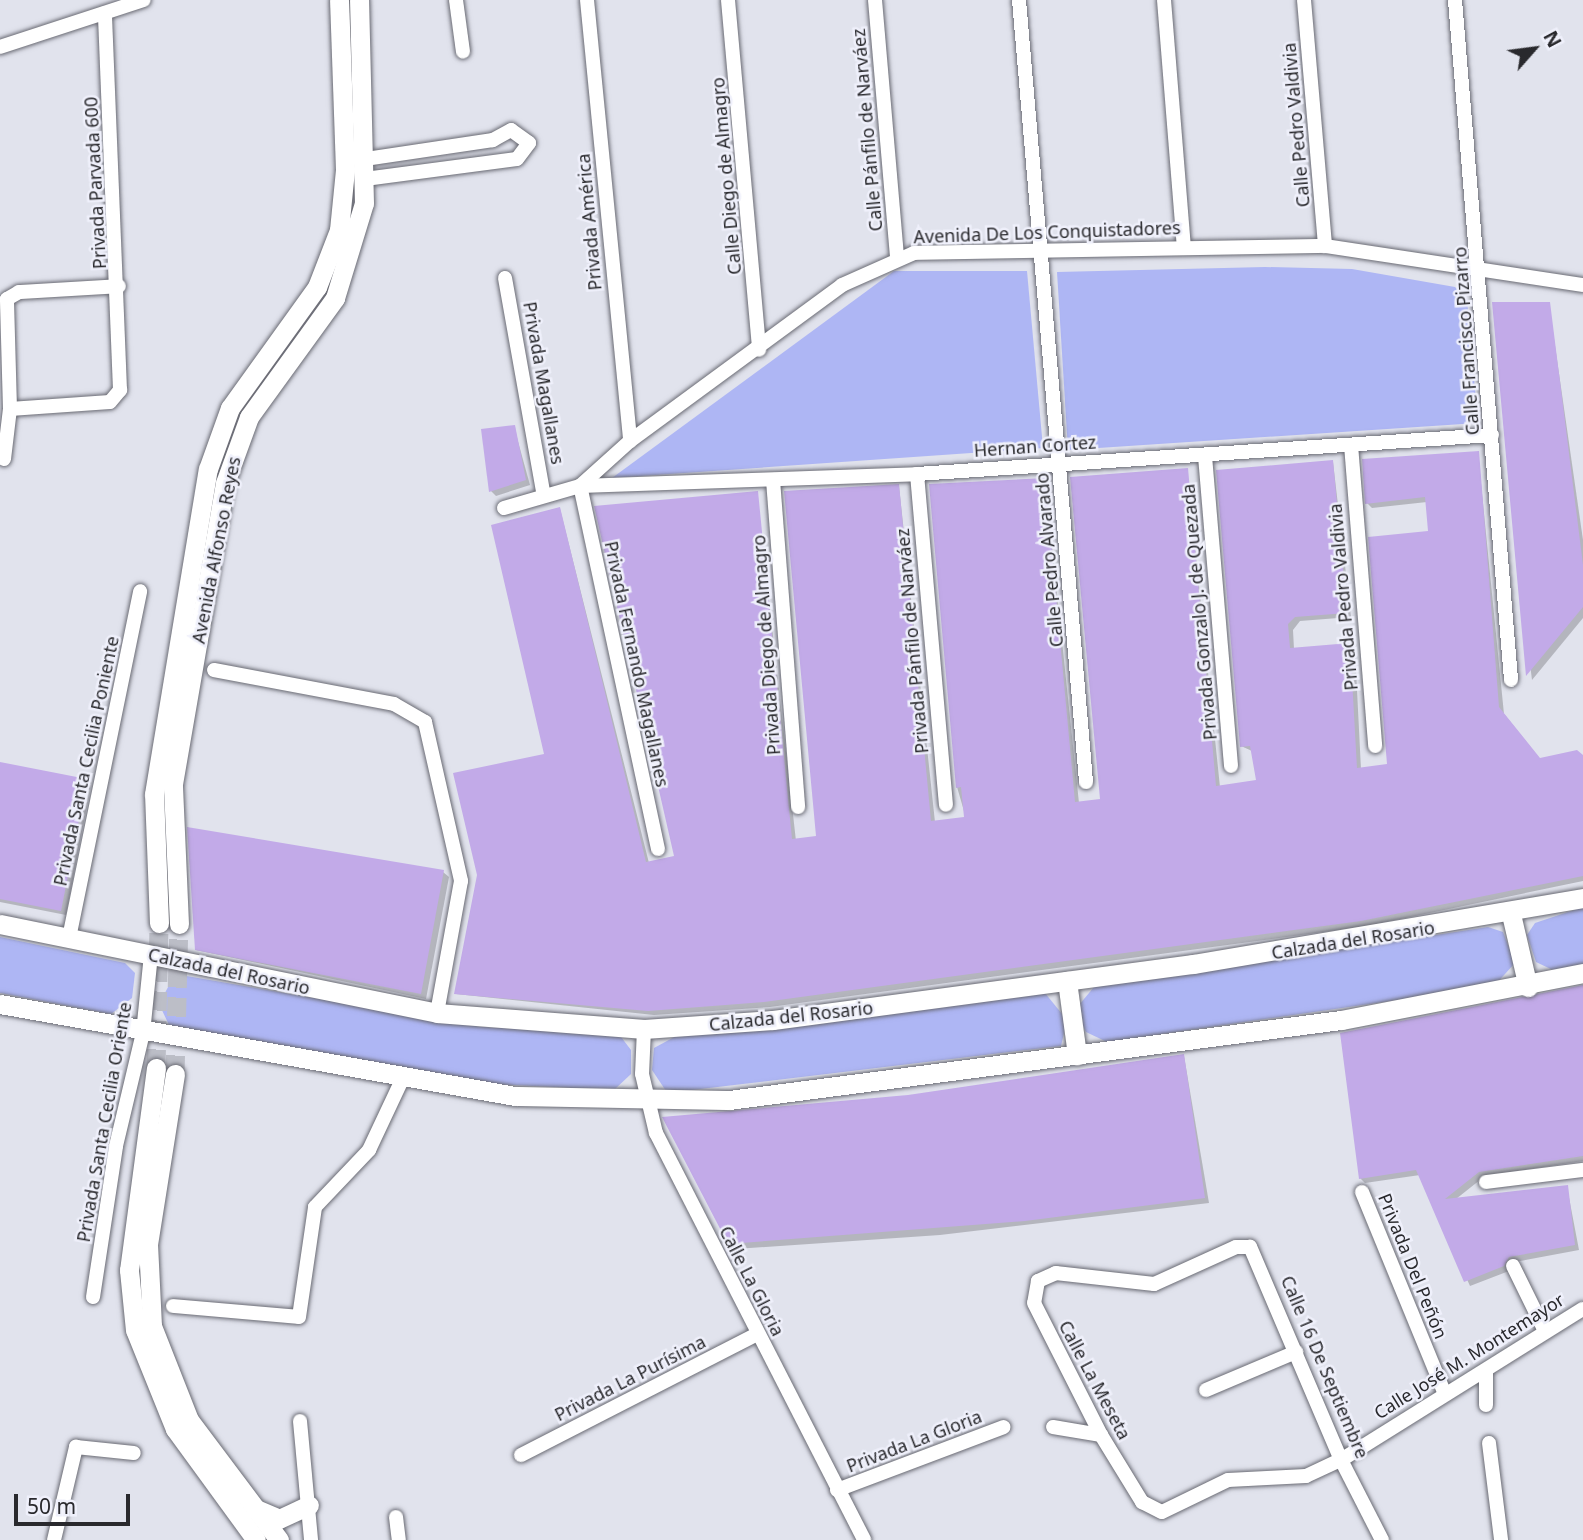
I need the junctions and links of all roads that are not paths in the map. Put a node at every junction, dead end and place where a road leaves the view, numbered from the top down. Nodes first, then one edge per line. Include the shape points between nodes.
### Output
1 (144, 0) edge
2 (339, 0) edge
3 (359, 0) edge
4 (456, 0) edge
5 (587, 0) edge
6 (728, 0) edge
7 (875, 0) edge
8 (1020, 0) edge
9 (1164, 0) edge
10 (1304, 0) edge
11 (1455, 0) edge
12 (106, 13) junction
13 (0, 47) edge
14 (463, 52) dead end
15 (366, 159) junction
16 (366, 179) junction
17 (1325, 246) junction
18 (1184, 247) junction
19 (1042, 249) junction
20 (897, 257) junction
21 (1480, 270) junction
22 (505, 278) dead end
23 (1583, 285) edge
24 (119, 286) junction
25 (760, 350) junction
26 (10, 409) junction
27 (1492, 435) junction
28 (630, 441) junction
29 (1351, 445) junction
30 (1205, 456) junction
31 (4, 459) dead end
32 (1060, 462) junction
33 (917, 474) junction
34 (773, 480) junction
35 (580, 486) junction
36 (544, 496) junction
37 (504, 508) dead end
38 (140, 591) dead end
39 (214, 670) dead end
40 (1511, 680) dead end
41 (1375, 746) dead end
42 (1231, 766) dead end
43 (1086, 782) dead end
44 (946, 805) dead end
45 (798, 807) dead end
46 (658, 849) dead end
47 (1583, 898) edge
48 (1511, 914) junction
49 (159, 923) tunnel mouth
50 (0, 924) edge
51 (179, 924) tunnel mouth
52 (69, 937) junction
53 (151, 954) junction
54 (1583, 973) edge
55 (1067, 981) junction
56 (1528, 987) junction
57 (0, 1004) edge
58 (438, 1013) junction
59 (644, 1029) junction
60 (143, 1033) junction
61 (1077, 1055) junction
62 (156, 1068) tunnel mouth
63 (176, 1074) tunnel mouth
64 (402, 1080) junction
65 (645, 1099) junction
66 (1583, 1170) edge
67 (1486, 1181) dead end
68 (1362, 1192) dead end
69 (1250, 1247) joint
70 (1513, 1266) dead end
71 (93, 1297) dead end
72 (173, 1306) dead end
73 (1583, 1309) edge
74 (1544, 1329) junction
75 (757, 1334) junction
76 (1296, 1352) junction
77 (1486, 1371) junction
78 (1206, 1390) dead end
79 (1445, 1394) junction
80 (1486, 1405) dead end
81 (300, 1421) dead end
82 (1004, 1427) dead end
83 (1053, 1427) dead end
84 (1101, 1435) junction
85 (1489, 1443) dead end
86 (134, 1453) dead end
87 (521, 1455) dead end
88 (1341, 1460) junction
89 (838, 1490) junction
90 (309, 1505) junction
91 (252, 1507) junction
92 (396, 1517) dead end
93 (54, 1540) edge
94 (256, 1540) edge
95 (279, 1540) edge
96 (311, 1540) edge
97 (399, 1540) edge
98 (863, 1540) edge
99 (1382, 1540) edge
100 (1501, 1540) edge

1 - 12 street
2 - 49 street, Avenida Alfonso Reyes via 345,170 339,230 317,287 230,408 208,469 154,794
3 - 15 street, Avenida Alfonso Reyes
4 - 14 street
5 - 28 street, Privada América
6 - 25 street, Calle Diego de Almagro
7 - 20 street, Calle Pánfilo de Narváez
8 - 19 street, Calle Pedro Alvarado
9 - 18 street
10 - 17 street, Calle Pedro Valdivia
11 - 21 street, Calle Francisco Pizarro
12 - 13 street
12 - 24 street, Privada Parvada 600
15 - 16 street, Avenida Alfonso Reyes
15 - 16 street via 493,140 511,130 529,143 517,159
16 - 51 street, Avenida Alfonso Reyes via 358,233 335,298 249,417 225,483 173,784
17 - 18 street, Avenida De Los Conquistadores
17 - 21 street, Avenida De Los Conquistadores
18 - 19 street, Avenida De Los Conquistadores
19 - 20 street, Avenida De Los Conquistadores
19 - 32 street, Calle Pedro Alvarado
20 - 25 street, Avenida De Los Conquistadores via 842,285
21 - 23 street, Avenida De Los Conquistadores
21 - 27 street, Calle Francisco Pizarro
22 - 36 street, Privada Magallanes
24 - 26 street via 115,400
24 - 26 street, Privada Parvada 600 via 19,292 7,299
25 - 28 street, Avenida De Los Conquistadores
26 - 31 street, Privada Parvada 600
27 - 29 street, Hernan Cortez
27 - 40 street, Calle Francisco Pizarro
28 - 35 street, Avenida De Los Conquistadores
29 - 30 street, Hernan Cortez
29 - 41 street, Privada Pedro Valdivia
30 - 32 street, Hernan Cortez
30 - 42 street, Privada Gonzalo J. de Quezada
32 - 33 street, Hernan Cortez
32 - 43 street, Calle Pedro Alvarado
33 - 34 street, Hernan Cortez
33 - 44 street, Privada Pánfilo de Narváez
34 - 35 street, Hernan Cortez
34 - 45 street, Privada Diego de Almagro
35 - 36 street, Avenida De Los Conquistadores
35 - 46 street, Privada Fernando Magallanes
36 - 37 street, Avenida De Los Conquistadores
38 - 52 street, Privada Santa Cecilia Poniente
39 - 58 street via 394,704 425,722 461,881
47 - 48 street, Calzada del Rosario
48 - 55 street, Calzada del Rosario
48 - 56 street
50 - 52 street, Calzada del Rosario
52 - 53 street, Calzada del Rosario
53 - 58 street, Calzada del Rosario
53 - 60 street, Privada Santa Cecilia Oriente
54 - 56 street
55 - 59 street, Calzada del Rosario via 774,1020
55 - 61 street
56 - 61 street
57 - 60 street
58 - 59 street, Calzada del Rosario
59 - 65 street, Calle La Gloria
60 - 64 street
60 - 71 street, Privada Santa Cecilia Oriente via 116,1146
61 - 65 street via 729,1100
62 - 94 street via 129,1270 135,1330 175,1429
63 - 91 street via 148,1244 152,1326 189,1420
64 - 65 street via 515,1096
64 - 72 street via 375,1140 316,1207 296,1319
65 - 75 street, Calle La Gloria
66 - 67 street
68 - 79 street, Privada Del Peñón
69 - 76 street, Calle 16 De Septiembre
69 - 84 street, Calle La Meseta via 1236,1247 1154,1284 1056,1273 1038,1281 1034,1303
70 - 74 street
73 - 74 street, Calle José M. Montemayor
74 - 77 street, Calle José M. Montemayor
75 - 87 street, Privada La Purísima
75 - 89 street, Calle La Gloria
76 - 78 street
76 - 88 street, Calle 16 De Septiembre
77 - 79 street, Calle José M. Montemayor
77 - 80 street
79 - 88 street, Calle José M. Montemayor
81 - 90 street
82 - 89 street, Privada La Gloria
83 - 84 street
84 - 88 street, Calle La Meseta via 1143,1502 1162,1512 1228,1480 1306,1476
85 - 100 street
86 - 93 street via 76,1447
88 - 99 street, Calle 16 De Septiembre
89 - 98 street, Calle La Gloria
90 - 91 street via 278,1518
90 - 96 street
91 - 95 street
92 - 97 street

